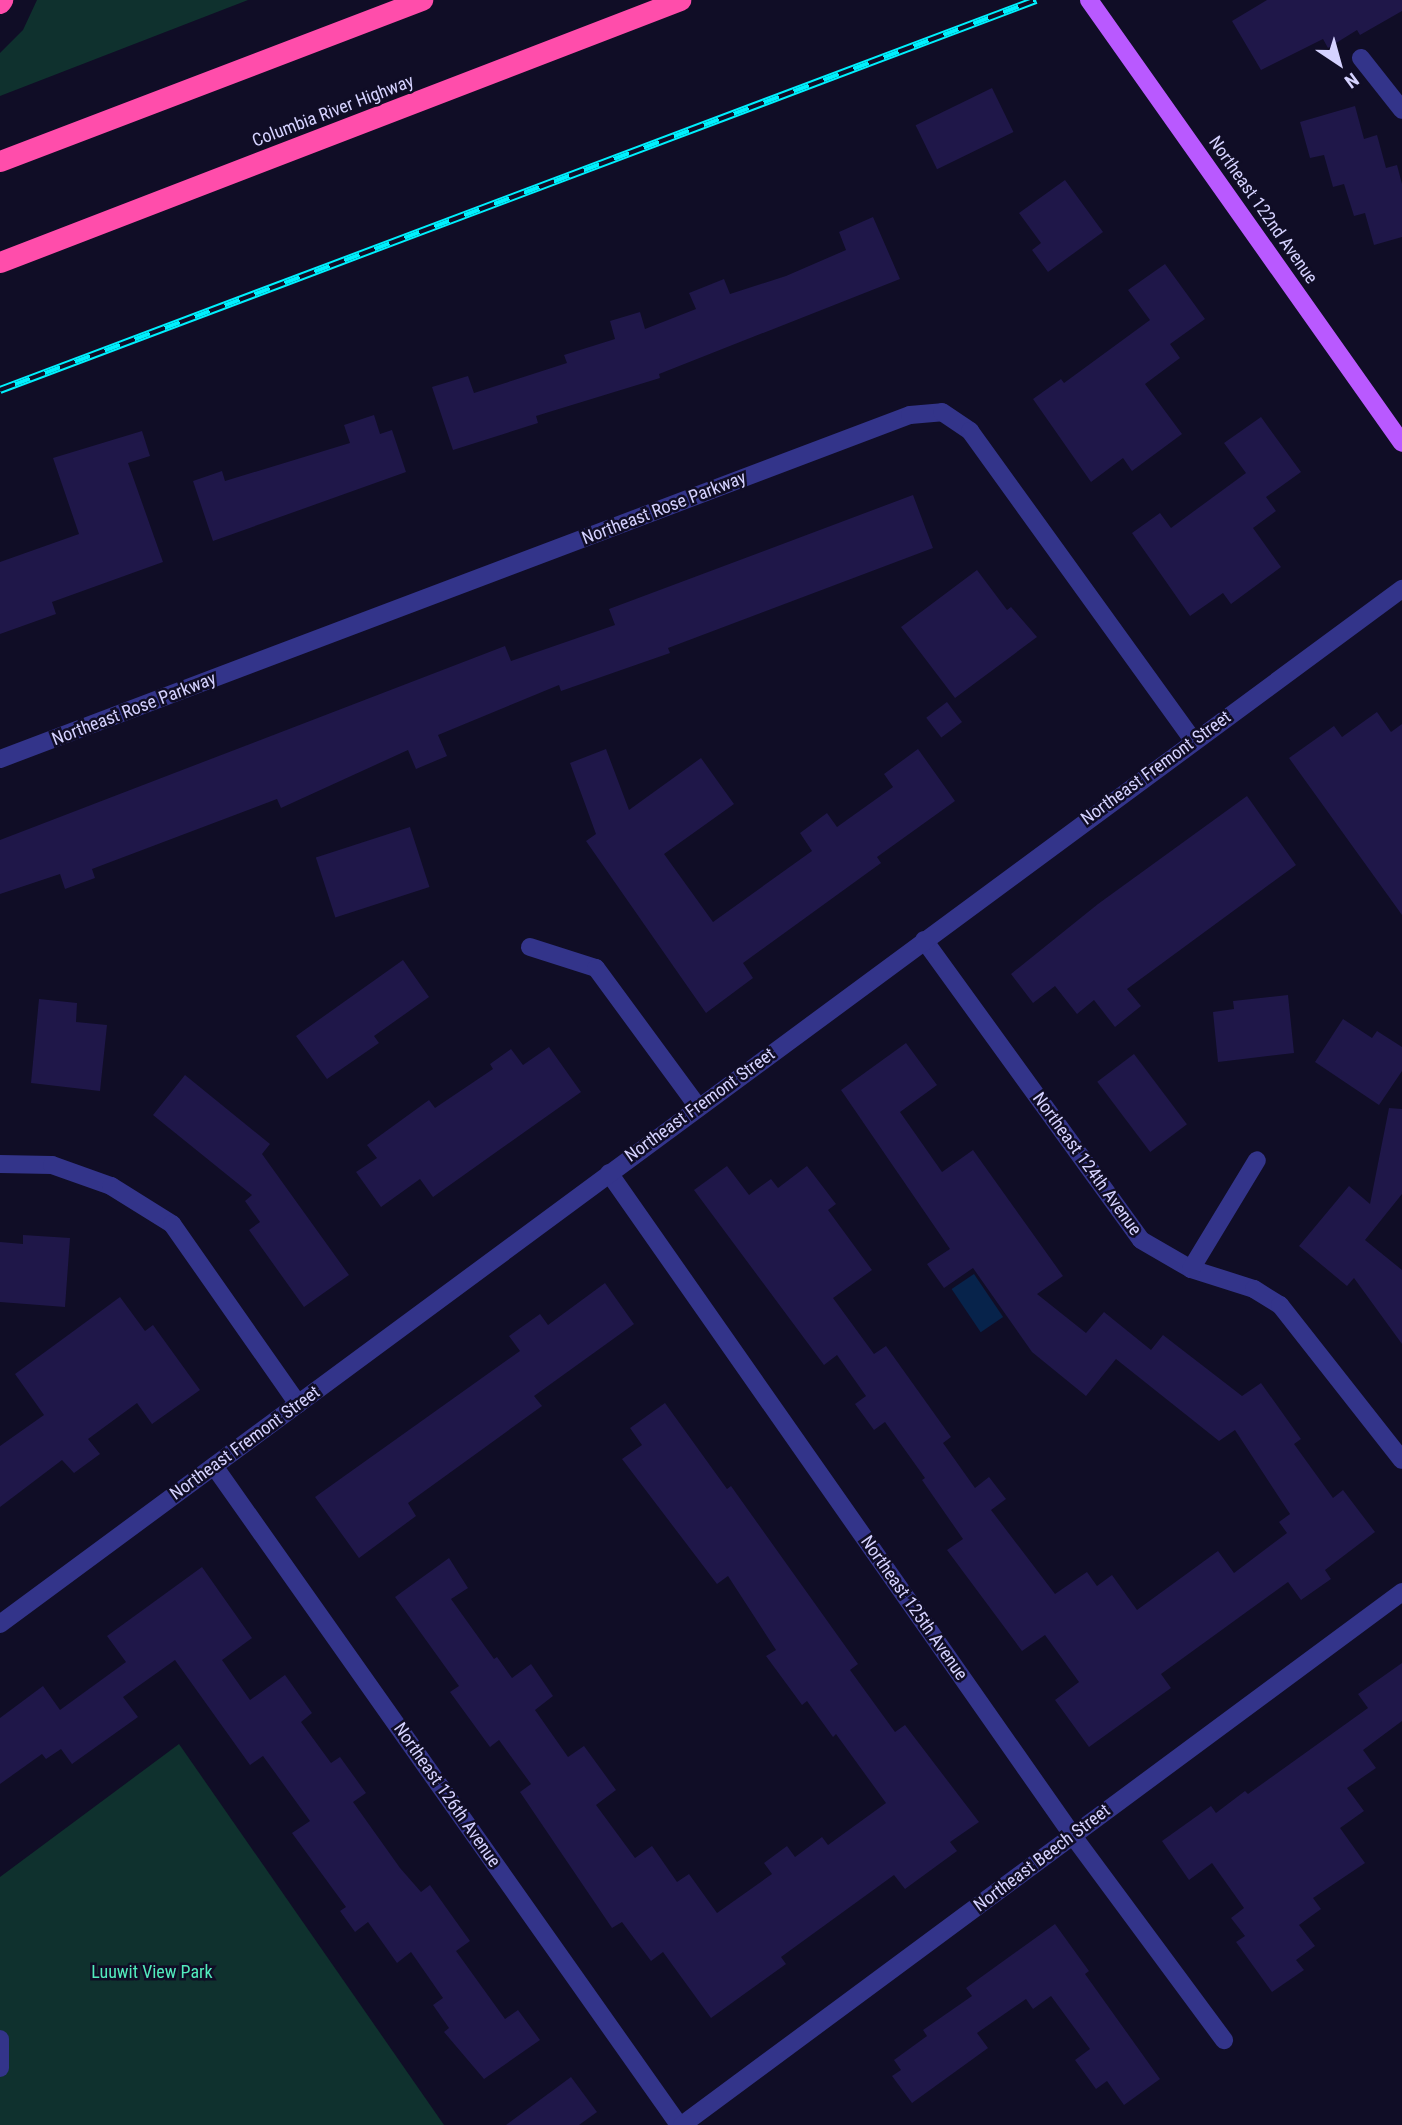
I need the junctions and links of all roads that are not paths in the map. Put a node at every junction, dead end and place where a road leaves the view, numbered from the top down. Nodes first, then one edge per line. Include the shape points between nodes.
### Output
1 (422, 0) edge
2 (680, 0) edge
3 (1089, 0) edge
4 (1361, 58) dead end
5 (1402, 110) edge
6 (0, 161) edge
7 (0, 262) edge
8 (1402, 443) edge
9 (1402, 589) edge
10 (1194, 740) junction
11 (0, 759) edge
12 (924, 940) junction
13 (530, 947) dead end
14 (698, 1107) junction
15 (1257, 1160) dead end
16 (0, 1164) edge
17 (609, 1173) junction
18 (1191, 1269) junction
19 (298, 1404) junction
20 (1402, 1460) edge
21 (214, 1466) junction
22 (1402, 1592) edge
23 (0, 1624) edge
24 (1073, 1836) junction
25 (0, 2039) edge
26 (1224, 2040) dead end
27 (0, 2068) edge
28 (681, 2125) edge

1 - 6 highway
2 - 7 highway, Columbia River Highway
3 - 8 main road, Northeast 122nd Avenue
4 - 5 street
9 - 10 street, Northeast Fremont Street
10 - 11 street, Northeast Rose Parkway via 970,431 942,412 910,415
10 - 12 street, Northeast Fremont Street
12 - 14 street, Northeast Fremont Street
12 - 18 street, Northeast 124th Avenue via 1121,1216 1142,1240
13 - 14 street via 596,968
14 - 17 street, Northeast Fremont Street
15 - 18 street
16 - 19 street via 52,1165 111,1186 172,1223
17 - 19 street, Northeast Fremont Street
17 - 24 street, Northeast 125th Avenue
18 - 20 street, Northeast 124th Avenue via 1254,1289 1280,1305
19 - 21 street, Northeast Fremont Street
21 - 23 street, Northeast Fremont Street
21 - 28 street, Northeast 126th Avenue
22 - 24 street, Northeast Beech Street
24 - 26 street, Northeast 125th Avenue
24 - 28 street, Northeast Beech Street
25 - 27 street

